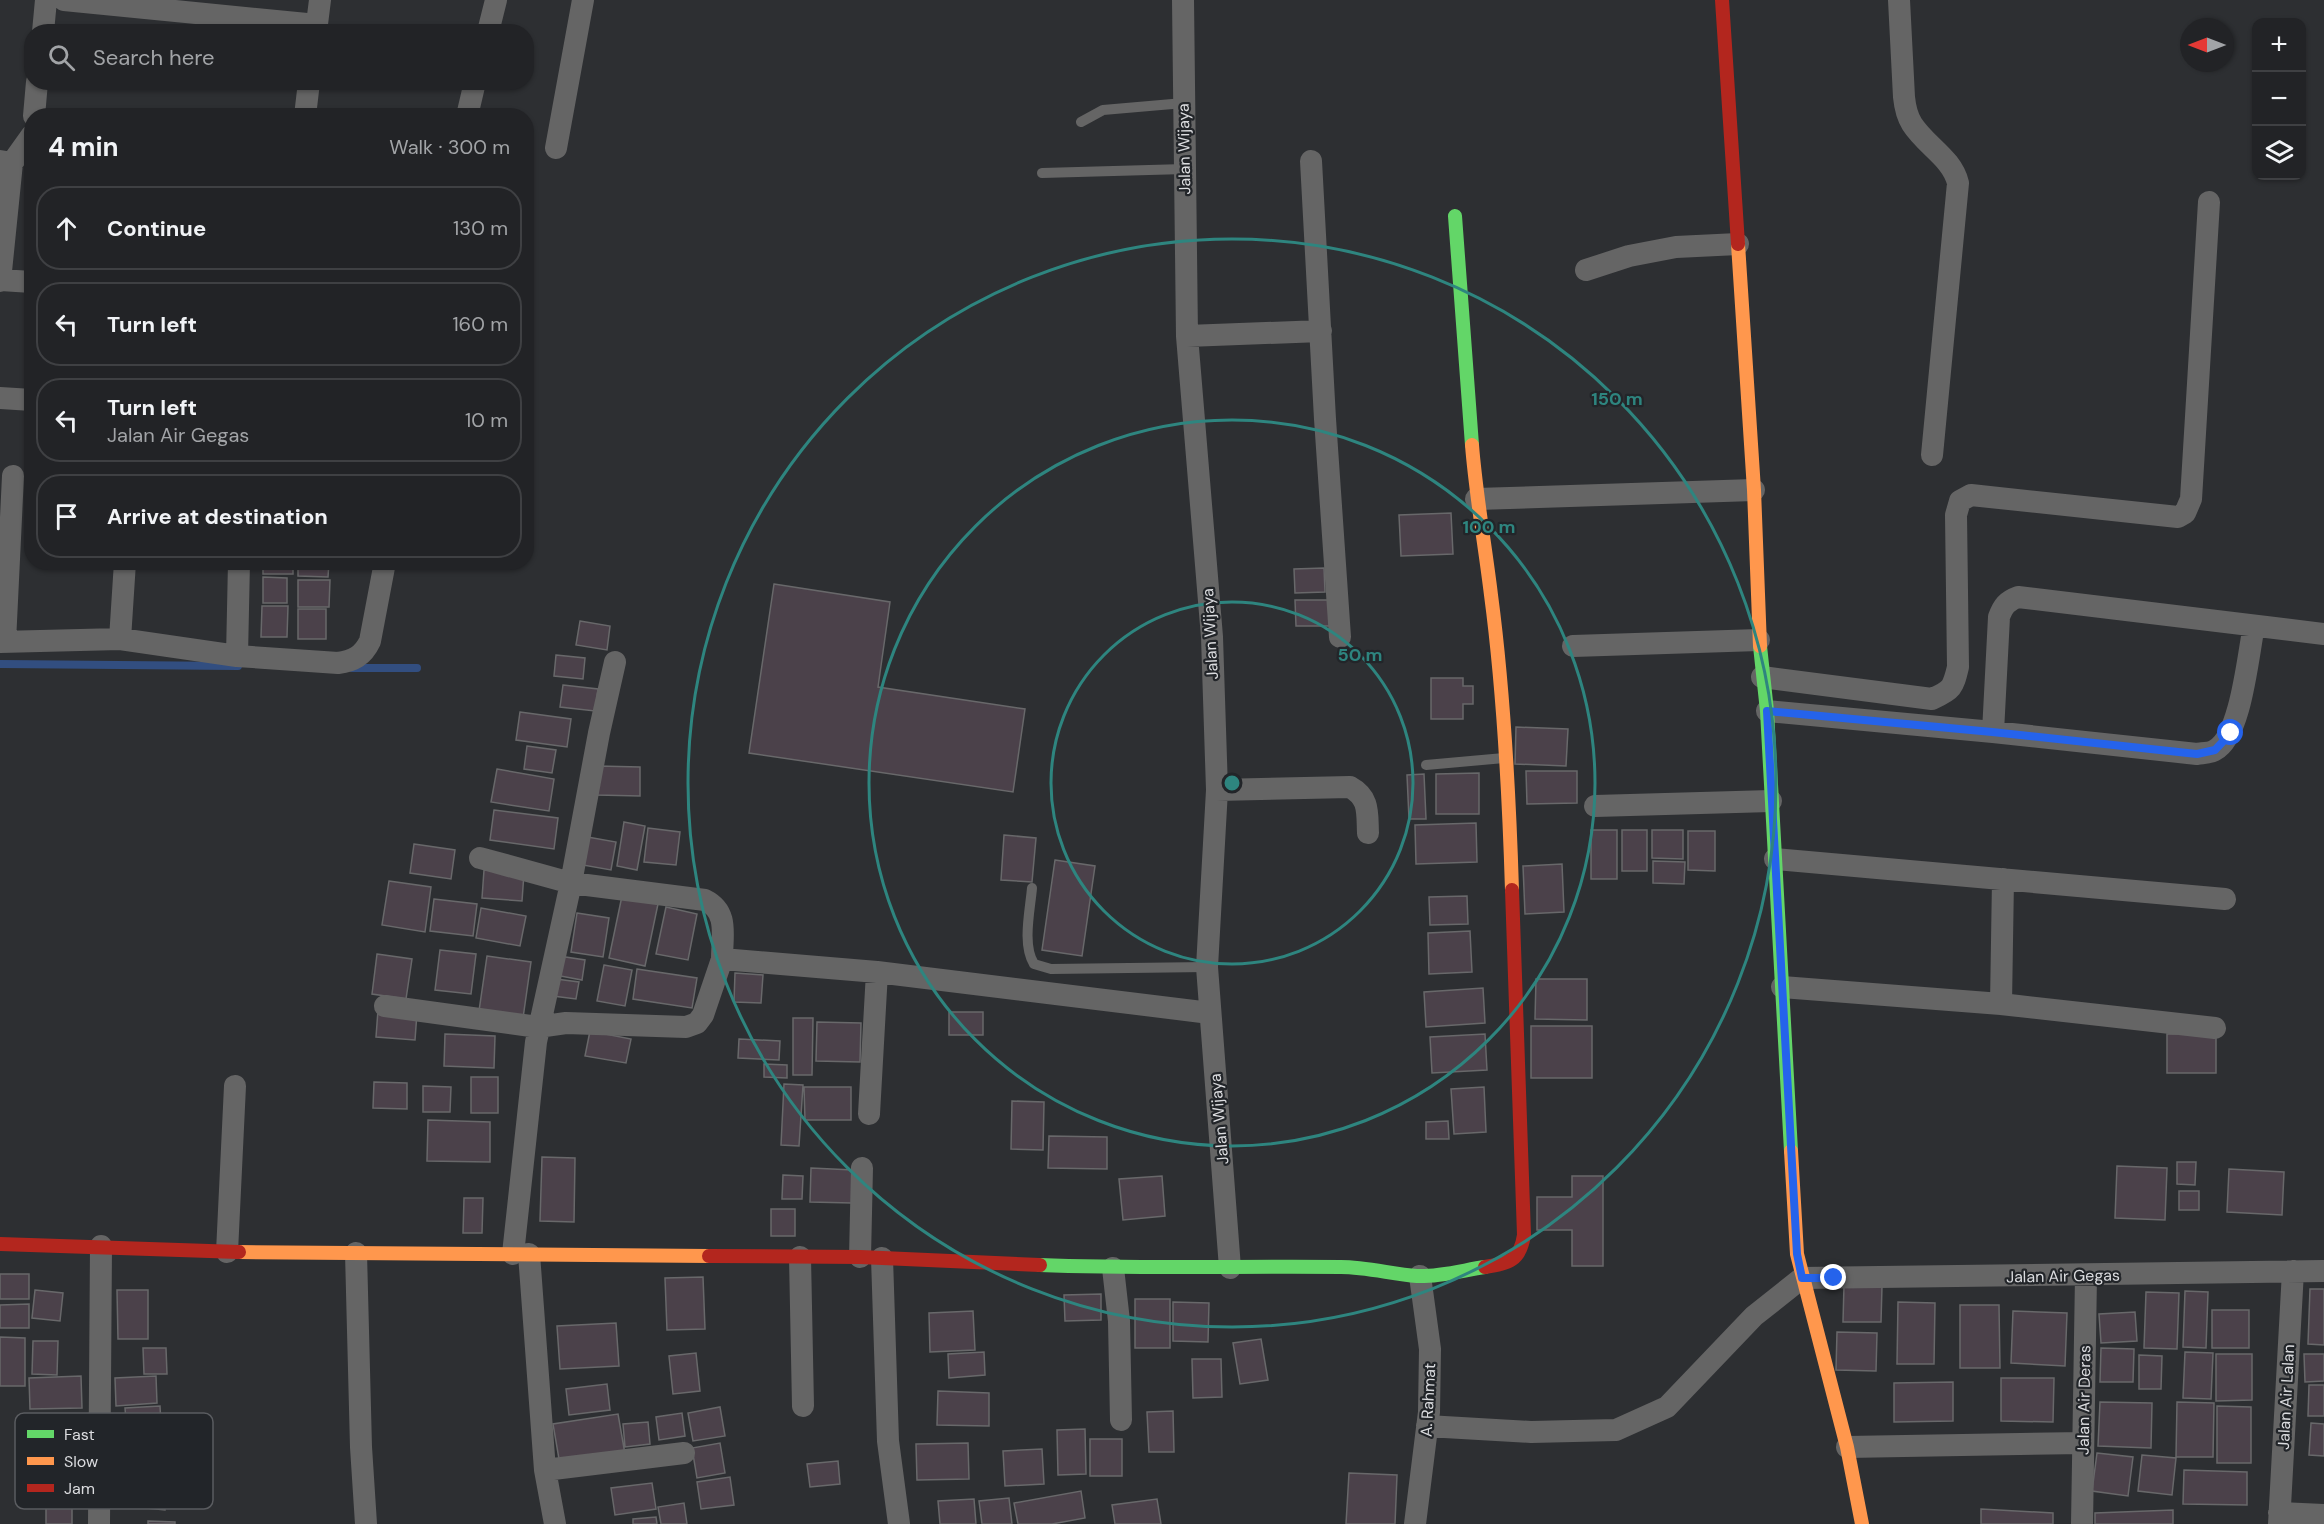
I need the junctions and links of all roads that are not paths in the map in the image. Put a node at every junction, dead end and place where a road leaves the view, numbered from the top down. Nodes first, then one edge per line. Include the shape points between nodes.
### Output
1 (46, 0) edge
2 (64, 0) edge
3 (321, 0) edge
4 (496, 0) edge
5 (583, 0) edge
6 (1183, 0) edge
7 (1722, 0) edge
8 (1899, 0) edge
9 (44, 24) edge
10 (281, 24) edge
11 (318, 24) edge
12 (490, 24) edge
13 (36, 90) edge
14 (308, 90) edge
15 (473, 90) edge
16 (1184, 103) junction
17 (35, 108) edge
18 (306, 108) edge
19 (469, 108) edge
20 (1081, 122) dead end
21 (24, 143) edge
22 (556, 148) dead end
23 (1311, 161) dead end
24 (6, 162) edge
25 (1185, 169) junction
26 (1042, 173) dead end
27 (2209, 202) dead end
28 (1455, 216) dead end
29 (1738, 244) junction
30 (1586, 270) dead end
31 (0, 280) edge
32 (24, 282) edge
33 (1321, 331) junction
34 (1187, 336) junction
35 (0, 398) edge
36 (24, 400) edge
37 (1932, 455) dead end
38 (15, 477) edge
39 (1754, 490) junction
40 (1476, 499) junction
41 (124, 570) edge
42 (239, 570) edge
43 (383, 570) edge
44 (2253, 626) junction
45 (2324, 634) edge
46 (1340, 637) dead end
47 (120, 639) junction
48 (1759, 640) junction
49 (3, 642) edge
50 (1573, 646) dead end
51 (237, 656) junction
52 (615, 662) dead end
53 (1762, 677) junction
54 (1767, 711) junction
55 (1992, 732) junction
56 (1507, 758) junction
57 (1426, 765) dead end
58 (1217, 790) junction
59 (1771, 801) junction
60 (1595, 806) dead end
61 (1368, 833) dead end
62 (480, 858) dead end
63 (1775, 859) junction
64 (2003, 879) junction
65 (571, 884) junction
66 (1032, 888) dead end
67 (2225, 899) dead end
68 (722, 959) junction
69 (1207, 966) junction
70 (877, 972) junction
71 (1782, 987) junction
72 (2001, 1004) junction
73 (384, 1006) dead end
74 (1210, 1013) junction
75 (538, 1027) junction
76 (2215, 1028) dead end
77 (235, 1086) dead end
78 (869, 1114) dead end
79 (862, 1168) dead end
80 (0, 1244) edge
81 (101, 1246) junction
82 (226, 1252) junction
83 (356, 1253) junction
84 (521, 1254) junction
85 (800, 1257) junction
86 (871, 1257) junction
87 (1113, 1268) junction
88 (1230, 1268) junction
89 (2293, 1271) junction
90 (2324, 1271) edge
91 (1420, 1276) junction
92 (2086, 1276) junction
93 (1802, 1278) junction
94 (803, 1406) dead end
95 (100, 1413) edge
96 (1121, 1420) dead end
97 (1427, 1426) junction
98 (2083, 1443) junction
99 (1847, 1447) junction
100 (684, 1453) dead end
101 (545, 1470) junction
102 (99, 1509) edge
103 (2324, 1515) edge
104 (2279, 1519) edge
105 (99, 1524) edge
106 (366, 1524) edge
107 (555, 1524) edge
108 (899, 1524) edge
109 (1415, 1524) edge
110 (1862, 1524) edge
111 (2082, 1524) edge

1 - 9 street
2 - 10 street
3 - 11 street
4 - 12 street
5 - 22 street
6 - 16 street, Jalan Wijaya
7 - 29 street
8 - 37 street via 1906,112 1913,125 1950,164 1958,183
13 - 17 street
14 - 18 street
15 - 19 street
16 - 20 lane via 1103,110
16 - 25 street, Jalan Wijaya
21 - 24 street
23 - 33 street
24 - 31 street
25 - 26 lane
25 - 34 street, Jalan Wijaya
27 - 53 street via 2191,499 2185,513 2178,517 1971,495 1960,501 1956,515 1959,661 1952,689 1932,699
28 - 40 street
29 - 30 street via 1676,247
29 - 39 street
31 - 32 street
33 - 34 street
33 - 46 street
34 - 58 street, Jalan Wijaya via 1212,637
35 - 36 street
38 - 49 street
39 - 40 street
39 - 48 street
40 - 56 street via 1491,595
41 - 47 street
42 - 51 street
43 - 51 street via 370,641 359,657 338,663
44 - 45 street
44 - 55 street via 2237,715 2231,733 2215,750 2197,754
44 - 55 street via 2018,597 2008,601 1999,617
47 - 49 street
47 - 51 street
48 - 50 street
48 - 53 street
52 - 65 street
53 - 54 street
54 - 55 street
54 - 59 street
56 - 57 lane
56 - 91 street via 1522,1250 1505,1264
58 - 61 street via 1350,787 1360,793 1366,804
58 - 69 street, Jalan Wijaya
59 - 60 street
59 - 63 street
62 - 65 street
63 - 64 street
63 - 71 street
64 - 67 street
64 - 72 street
65 - 68 street via 705,900 722,915
65 - 75 street
66 - 69 lane via 1028,941 1034,964 1051,969
68 - 70 street
68 - 75 street via 697,1023 686,1027 576,1023
69 - 74 street, Jalan Wijaya
70 - 74 street
70 - 78 street
71 - 72 street
71 - 93 street via 1797,1254
72 - 76 street
73 - 75 street
74 - 88 street, Jalan Wijaya
75 - 84 street
77 - 82 street
79 - 86 street
80 - 81 street
81 - 82 street
81 - 95 street
82 - 83 street
83 - 84 street
83 - 106 street
84 - 85 street
84 - 101 street
85 - 86 street
85 - 94 street
86 - 87 street
86 - 108 street
87 - 88 street
87 - 96 street via 1119,1321
88 - 91 street via 1344,1267
89 - 90 street, Jalan Air Gegas
89 - 92 street, Jalan Air Gegas
89 - 104 street, Jalan Air Lalan
91 - 97 street, A. Rahmat via 1430,1349
92 - 93 street, Jalan Air Gegas
92 - 98 street, Jalan Air Deras
93 - 97 street via 1754,1316 1667,1407 1616,1430 1532,1432
93 - 99 street
97 - 109 street, A. Rahmat
98 - 99 street
98 - 111 street, Jalan Air Deras
99 - 110 street
100 - 101 street
101 - 107 street
102 - 105 street
103 - 104 street

